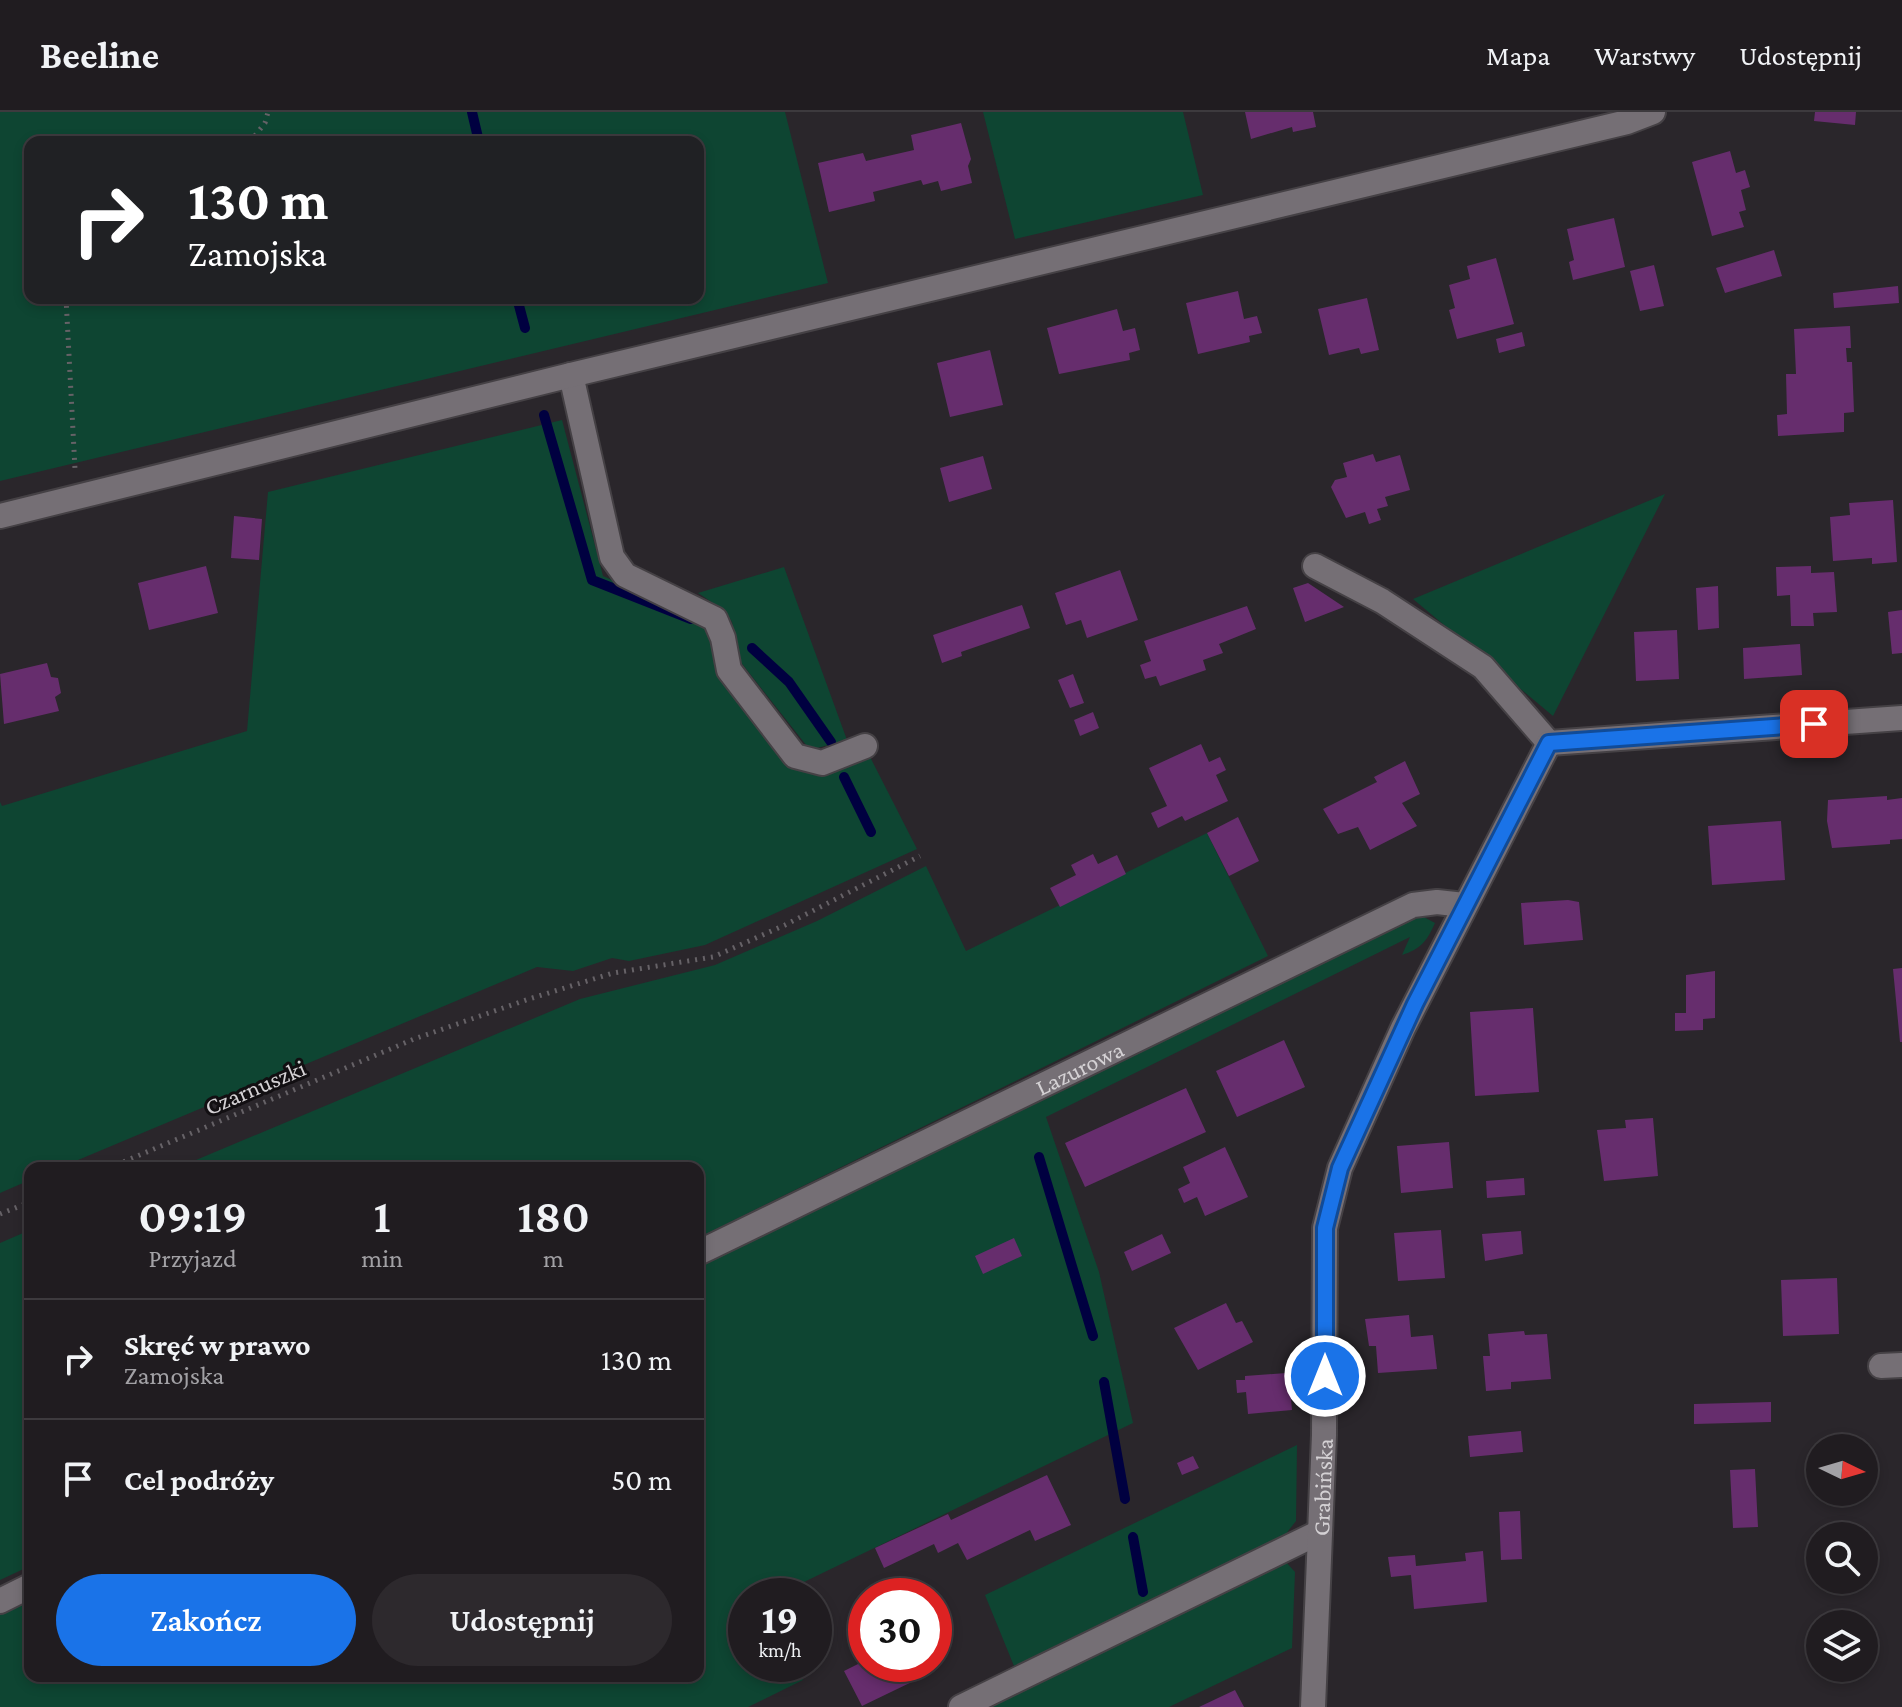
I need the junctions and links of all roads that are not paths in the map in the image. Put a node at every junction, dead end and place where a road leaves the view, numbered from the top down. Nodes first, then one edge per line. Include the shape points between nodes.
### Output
1 (1653, 112) edge
2 (571, 375) junction
3 (0, 516) edge
4 (1315, 566) dead end
5 (1902, 718) edge
6 (1549, 743) junction
7 (865, 746) dead end
8 (1464, 905) junction
9 (704, 1250) edge
10 (1320, 1532) junction
11 (24, 1589) edge
12 (0, 1601) edge
13 (961, 1707) edge
14 (1313, 1707) edge

1 - 2 street
2 - 3 street
2 - 7 street via 612,557 625,575 715,619 729,670 795,756 822,763
4 - 6 street via 1382,601 1483,667
5 - 6 street
6 - 8 street, Grabińska
8 - 9 street, Lazurowa via 1413,905
8 - 10 street, Grabińska via 1360,1120 1340,1168 1325,1228
10 - 13 street
10 - 14 street, Grabińska
11 - 12 street

